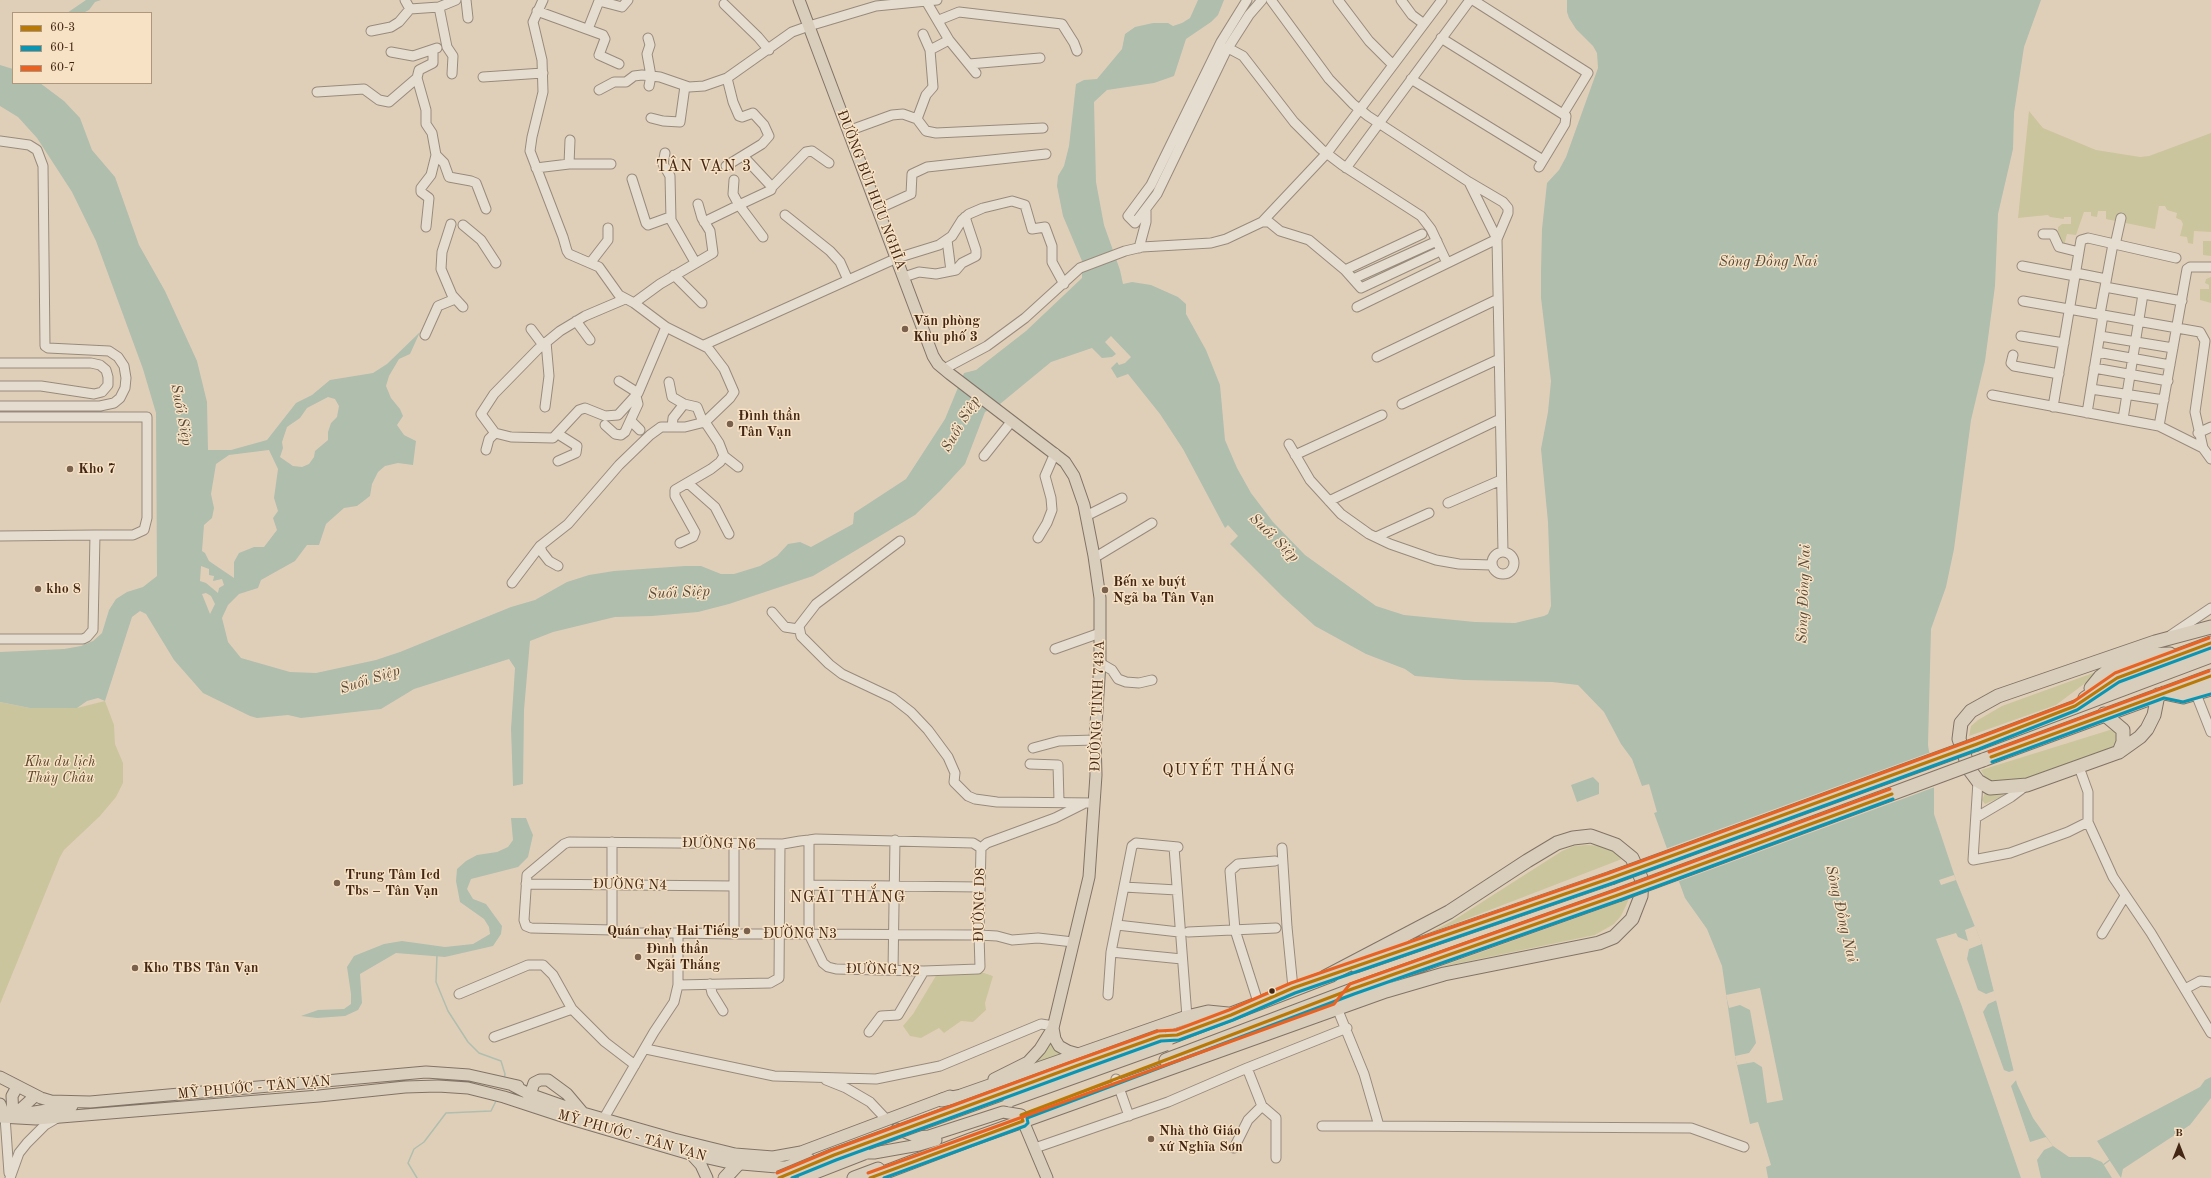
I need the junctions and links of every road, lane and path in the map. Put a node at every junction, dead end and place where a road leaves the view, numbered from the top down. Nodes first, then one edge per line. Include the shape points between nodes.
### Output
1 (405, 0) edge
2 (456, 0) edge
3 (466, 0) edge
4 (543, 0) edge
5 (628, 0) edge
6 (799, 0) edge
7 (936, 0) edge
8 (1247, 0) edge
9 (1262, 0) edge
10 (1271, 0) edge
11 (1338, 0) edge
12 (1401, 0) edge
13 (1442, 0) edge
14 (1470, 0) edge
15 (1473, 0) edge
16 (926, 1) junction
17 (724, 4) dead end
18 (439, 6) junction
19 (410, 9) junction
20 (537, 11) junction
21 (468, 18) dead end
22 (939, 20) junction
23 (1424, 24) junction
24 (809, 26) junction
25 (588, 30) junction
26 (371, 31) dead end
27 (923, 34) dead end
28 (648, 38) dead end
29 (1441, 38) junction
30 (949, 40) junction
31 (447, 47) junction
32 (1228, 48) junction
33 (433, 50) junction
34 (769, 50) junction
35 (930, 50) junction
36 (1077, 51) dead end
37 (391, 52) dead end
38 (1040, 58) dead end
39 (620, 64) dead end
40 (969, 64) junction
41 (1393, 65) junction
42 (544, 73) junction
43 (976, 73) dead end
44 (452, 74) dead end
45 (651, 76) junction
46 (484, 77) dead end
47 (417, 78) junction
48 (728, 78) junction
49 (1411, 79) junction
50 (649, 86) dead end
51 (685, 86) junction
52 (599, 90) dead end
53 (317, 92) dead end
54 (1360, 109) junction
55 (1563, 114) junction
56 (651, 118) dead end
57 (917, 119) junction
58 (1379, 123) junction
59 (1043, 128) dead end
60 (848, 131) junction
61 (570, 140) dead end
62 (0, 142) edge
63 (665, 153) dead end
64 (1046, 154) dead end
65 (1327, 154) junction
66 (436, 155) junction
67 (744, 157) junction
68 (829, 163) dead end
69 (569, 164) junction
70 (610, 164) dead end
71 (726, 166) dead end
72 (536, 168) junction
73 (1164, 168) junction
74 (1346, 168) junction
75 (632, 179) dead end
76 (734, 180) dead end
77 (1469, 182) junction
78 (772, 187) junction
79 (698, 204) dead end
80 (738, 205) junction
81 (486, 209) dead end
82 (878, 209) junction
83 (1146, 211) junction
84 (785, 215) dead end
85 (670, 217) junction
86 (965, 217) junction
87 (2121, 218) dead end
88 (704, 222) junction
89 (1262, 222) junction
90 (451, 224) dead end
91 (463, 225) dead end
92 (426, 227) dead end
93 (608, 228) dead end
94 (1422, 234) dead end
95 (2043, 234) dead end
96 (763, 237) dead end
97 (1497, 239) junction
98 (947, 240) junction
99 (1437, 241) junction
100 (2114, 244) junction
101 (1139, 248) junction
102 (2079, 252) junction
103 (1436, 253) dead end
104 (897, 258) junction
105 (2176, 258) dead end
106 (591, 262) junction
107 (696, 262) junction
108 (496, 263) dead end
109 (1447, 263) junction
110 (2022, 266) dead end
111 (2211, 267) edge
112 (1345, 270) junction
113 (951, 271) junction
114 (674, 275) junction
115 (2076, 275) junction
116 (904, 277) junction
117 (1353, 279) junction
118 (848, 280) junction
119 (2106, 283) junction
120 (1064, 284) junction
121 (2143, 294) junction
122 (455, 299) junction
123 (625, 299) junction
124 (1498, 299) junction
125 (2023, 301) dead end
126 (2182, 301) junction
127 (702, 302) dead end
128 (634, 303) junction
129 (463, 307) dead end
130 (1357, 307) dead end
131 (2070, 309) junction
132 (2101, 314) junction
133 (576, 321) junction
134 (2139, 321) junction
135 (666, 327) junction
136 (2177, 327) junction
137 (531, 329) dead end
138 (425, 335) dead end
139 (2021, 336) dead end
140 (2100, 336) junction
141 (590, 340) dead end
142 (2136, 342) junction
143 (544, 343) junction
144 (2064, 343) junction
145 (704, 345) junction
146 (2173, 348) junction
147 (2097, 352) junction
148 (2013, 355) dead end
149 (1377, 357) dead end
150 (2133, 358) junction
151 (1499, 359) junction
152 (0, 363) edge
153 (2170, 365) junction
154 (2094, 368) junction
155 (947, 372) junction
156 (2059, 374) junction
157 (2130, 375) junction
158 (619, 381) dead end
159 (2168, 381) junction
160 (669, 382) dead end
161 (0, 386) edge
162 (2091, 389) junction
163 (2127, 394) junction
164 (637, 395) junction
165 (1992, 395) dead end
166 (2164, 400) junction
167 (684, 404) junction
168 (1402, 404) dead end
169 (0, 406) edge
170 (545, 407) dead end
171 (2053, 407) junction
172 (2087, 413) junction
173 (1382, 415) dead end
174 (0, 417) edge
175 (1007, 419) junction
176 (1500, 419) junction
177 (2123, 420) junction
178 (631, 421) junction
179 (704, 422) junction
180 (605, 425) dead end
181 (2159, 426) junction
182 (672, 427) junction
183 (2211, 427) edge
184 (640, 430) dead end
185 (495, 433) junction
186 (2198, 433) junction
187 (558, 434) junction
188 (1289, 444) dead end
189 (2203, 448) junction
190 (486, 450) dead end
191 (1055, 454) junction
192 (1294, 455) junction
193 (724, 456) junction
194 (984, 456) dead end
195 (2211, 459) edge
196 (558, 461) dead end
197 (738, 467) dead end
198 (1501, 480) junction
199 (689, 484) junction
200 (1122, 498) dead end
201 (1329, 501) junction
202 (1448, 503) dead end
203 (1429, 513) dead end
204 (1086, 516) junction
205 (1152, 523) dead end
206 (729, 534) dead end
207 (95, 535) junction
208 (0, 536) edge
209 (1376, 537) junction
210 (1038, 538) dead end
211 (900, 541) dead end
212 (680, 543) dead end
213 (540, 546) junction
214 (1503, 552) junction
215 (1094, 558) junction
216 (1491, 564) junction
217 (558, 566) dead end
218 (512, 582) dead end
219 (2211, 608) edge
220 (772, 612) dead end
221 (2211, 627) edge
222 (798, 629) junction
223 (1100, 633) junction
224 (0, 639) edge
225 (2166, 639) junction
226 (2211, 643) edge
227 (1055, 649) dead end
228 (2211, 656) edge
229 (1100, 663) junction
230 (2211, 676) edge
231 (1152, 680) dead end
232 (2211, 689) edge
233 (2161, 694) junction
234 (2196, 694) junction
235 (2075, 706) junction
236 (2104, 714) junction
237 (2211, 732) edge
238 (1095, 740) junction
239 (1033, 748) dead end
240 (2119, 752) junction
241 (1030, 764) dead end
242 (2079, 767) junction
243 (1978, 781) junction
244 (2027, 785) junction
245 (1059, 801) junction
246 (1088, 804) junction
247 (1977, 817) junction
248 (2088, 822) junction
249 (809, 840) junction
250 (895, 840) junction
251 (612, 842) junction
252 (734, 844) junction
253 (780, 844) junction
254 (977, 846) junction
255 (1282, 848) dead end
256 (1275, 861) dead end
257 (526, 884) junction
258 (612, 884) junction
259 (809, 885) junction
260 (894, 885) junction
261 (734, 886) junction
262 (980, 887) junction
263 (1124, 887) junction
264 (1177, 890) junction
265 (2125, 896) junction
266 (1117, 925) junction
267 (526, 926) joint
268 (1276, 928) dead end
269 (612, 930) junction
270 (1235, 930) junction
271 (1184, 932) junction
272 (678, 933) junction
273 (734, 934) junction
274 (780, 934) junction
275 (809, 934) junction
276 (2102, 934) dead end
277 (894, 935) junction
278 (980, 935) junction
279 (1074, 942) junction
280 (1111, 952) junction
281 (1182, 959) junction
282 (893, 970) junction
283 (977, 970) joint
284 (924, 971) junction
285 (1325, 977) junction
286 (2211, 982) edge
287 (710, 984) junction
288 (678, 985) junction
289 (1293, 988) junction
290 (1352, 989) junction
291 (2185, 989) junction
292 (459, 994) dead end
293 (1108, 994) dead end
294 (1258, 1002) junction
295 (1313, 1004) junction
296 (1337, 1008) junction
297 (572, 1009) junction
298 (723, 1011) dead end
299 (1231, 1015) junction
300 (1187, 1017) junction
301 (1268, 1021) junction
302 (1054, 1027) junction
303 (1347, 1028) junction
304 (869, 1032) dead end
305 (2211, 1033) edge
306 (494, 1037) dead end
307 (1162, 1040) junction
308 (646, 1049) dead end
309 (1082, 1054) junction
310 (635, 1065) junction
311 (1247, 1068) junction
312 (0, 1077) edge
313 (820, 1078) junction
314 (1118, 1082) junction
315 (17, 1087) junction
316 (529, 1095) junction
317 (35, 1096) junction
318 (942, 1100) junction
319 (90, 1102) junction
320 (0, 1104) edge
321 (1262, 1106) junction
322 (580, 1109) junction
323 (1129, 1116) junction
324 (6, 1117) edge
325 (58, 1117) junction
326 (604, 1118) junction
327 (1022, 1118) junction
328 (886, 1119) junction
329 (1322, 1126) dead end
330 (1379, 1126) junction
331 (958, 1127) junction
332 (1744, 1147) dead end
333 (1035, 1148) junction
334 (1234, 1148) dead end
335 (690, 1154) junction
336 (1276, 1158) dead end
337 (742, 1160) junction
338 (807, 1160) junction
339 (860, 1177) edge
340 (10, 1178) edge
341 (707, 1178) edge
342 (725, 1178) edge
343 (779, 1178) edge
344 (790, 1178) edge
345 (800, 1178) edge
346 (1047, 1178) edge

1 - 19 street
2 - 18 street
3 - 21 street
4 - 20 street
5 - 25 street via 622,7 599,1
6 - 24 main road, ĐƯỜNG BÙI HỮU NGHĨA
7 - 16 street
8 - 73 street via 1221,42
9 - 32 street
10 - 54 street via 1329,79
11 - 41 street via 1369,41
12 - 23 street
13 - 23 street
14 - 29 street
15 - 55 street via 1588,73
16 - 22 street
16 - 24 street via 876,6
17 - 34 street
18 - 19 street
18 - 31 street
19 - 26 street via 399,22
20 - 25 street
20 - 42 street via 533,22
22 - 30 street
22 - 36 street via 959,12 1062,24
23 - 41 street
24 - 34 street via 792,32
24 - 60 main road, ĐƯỜNG BÙI HỮU NGHĨA
25 - 39 street via 606,37 599,54 600,58
27 - 35 street
28 - 45 street via 650,45 647,54
29 - 49 street
29 - 55 street
30 - 35 street
30 - 40 street
31 - 33 street
31 - 44 street via 453,56
32 - 65 street via 1242,56 1294,122
32 - 73 street
33 - 37 street via 413,56
33 - 47 street via 433,63 419,70
34 - 48 street
35 - 57 street via 933,87 926,95
38 - 40 street
40 - 43 street
41 - 54 street
42 - 46 street
42 - 72 street via 543,98 530,144
45 - 50 street
45 - 51 street
45 - 52 street via 634,76 626,82 614,82
47 - 53 street via 389,102 379,100 364,89
47 - 66 street via 426,110 426,124 432,133
48 - 51 street via 696,88
48 - 67 street via 739,116 753,113 768,132 767,140
49 - 55 street via 1541,163 1565,124 1566,116
49 - 58 street
51 - 56 street via 680,122
54 - 58 street
54 - 65 street
57 - 59 street via 926,131 936,134
57 - 60 street via 903,114 892,115
58 - 74 street
58 - 77 street
60 - 82 main road, ĐƯỜNG BÙI HỮU NGHĨA
61 - 69 street
62 - 169 street via 29,145 37,150 43,166 46,346 109,351 118,357 124,366 126,378 125,388 114,403 100,406
63 - 85 street via 663,164 670,176
64 - 82 street via 927,167 912,174 911,194
65 - 74 street
65 - 89 street
66 - 81 street via 444,163 449,177 476,183
66 - 92 street via 431,175 421,188 429,198
67 - 71 street
67 - 78 street
68 - 78 street via 812,152 806,152
69 - 70 street
69 - 72 street
72 - 106 street via 567,251
73 - 83 street via 1157,194
73 - 83 street via 1128,216 1135,223
74 - 99 street via 1415,211 1426,221
75 - 85 street via 648,225
76 - 80 street via 733,194
77 - 97 street
77 - 97 street via 1507,205 1508,213
78 - 80 street
79 - 88 street
80 - 88 street
80 - 96 street
82 - 104 main road, ĐƯỜNG BÙI HỮU NGHĨA
83 - 101 street via 1146,222
84 - 118 street via 830,251 840,262
85 - 107 street
86 - 98 street
86 - 113 street via 976,256
86 - 120 street via 983,208 1012,201 1025,205 1032,229 1045,227 1052,246 1052,262
87 - 100 street
88 - 107 street via 710,231 713,253
89 - 101 street via 1226,239 1211,243
89 - 112 street via 1270,222 1280,231 1309,240
90 - 122 street via 442,252 441,269
91 - 108 street via 481,240
93 - 106 street via 608,240
94 - 112 street
95 - 102 street via 2053,234 2059,247
97 - 109 street
97 - 124 street
98 - 104 street
98 - 113 street
99 - 109 street
99 - 117 street
100 - 102 street via 2085,238 2081,240
100 - 105 street
100 - 119 street
101 - 120 street via 1080,268
102 - 115 street
103 - 117 street via 1361,288
104 - 116 main road, ĐƯỜNG BÙI HỮU NGHĨA
104 - 118 street
106 - 123 street via 599,266 614,290
107 - 114 street
109 - 130 street
110 - 115 street
111 - 126 street via 2188,268
112 - 117 street
113 - 116 street via 936,274 919,272
114 - 127 street
114 - 128 street
115 - 119 street
115 - 131 street
116 - 155 main road, ĐƯỜNG BÙI HỮU NGHĨA via 929,348 938,364
118 - 145 street
119 - 121 street
119 - 132 street
120 - 155 street via 1025,318
121 - 126 street
121 - 134 street
122 - 129 street
122 - 138 street via 438,306
123 - 128 street
123 - 133 street
124 - 149 street
124 - 151 street
125 - 131 street
126 - 136 street
128 - 135 street
131 - 132 street
131 - 144 street
132 - 134 street
132 - 140 street
133 - 141 street
133 - 143 street
134 - 136 street
134 - 142 street
135 - 145 street
135 - 164 street
136 - 146 street
136 - 186 street via 2197,331 2204,338 2195,412
137 - 143 street
139 - 144 street
140 - 142 street
140 - 147 street
142 - 146 street
142 - 150 street
143 - 170 street via 549,376
143 - 185 street via 494,394 482,412 481,416
144 - 156 street
145 - 179 street via 724,369 734,392
146 - 153 street
147 - 150 street
147 - 154 street
148 - 156 street via 2011,363 2014,366
150 - 153 street
150 - 157 street
151 - 168 street
151 - 176 street
152 - 161 street via 90,363 100,365 106,370 108,377 108,385 102,392 94,394 41,386
153 - 159 street
154 - 157 street
154 - 162 street
155 - 175 main road, ĐƯỜNG BÙI HỮU NGHĨA
156 - 171 street
157 - 159 street
157 - 163 street
158 - 164 street
159 - 166 street
160 - 167 street via 672,397
162 - 163 street
162 - 172 street
163 - 166 street
163 - 177 street
164 - 178 street via 638,404
164 - 187 street via 618,416 605,416 585,408 579,410
165 - 171 street
166 - 181 street
167 - 179 street via 699,409
167 - 182 street via 673,418
171 - 172 street
172 - 177 street
173 - 192 street
174 - 207 street via 147,418 147,518 144,530 133,535
175 - 191 main road, ĐƯỜNG TỈNH 743A
175 - 194 street
176 - 198 street
176 - 201 street
177 - 181 street
178 - 180 street via 621,435 615,434
178 - 184 street
179 - 182 street via 685,427
179 - 193 street via 722,447
181 - 189 street
182 - 213 street via 661,427 650,435 619,465 568,524
183 - 186 street
185 - 187 street via 531,439 553,438
185 - 190 street via 489,439
186 - 189 street
187 - 196 street via 578,446 576,453
188 - 192 street
189 - 195 street
191 - 204 main road, ĐƯỜNG TỈNH 743A via 1065,462 1074,476
191 - 210 street via 1045,476 1052,510
192 - 201 street via 1310,480
193 - 197 street
193 - 199 street via 720,462
198 - 202 street
198 - 214 street
199 - 206 street via 715,507
199 - 212 street via 678,487 675,496 695,532 693,537
200 - 204 street
201 - 209 street via 1345,517
203 - 209 street
204 - 215 main road, ĐƯỜNG TỈNH 743A
205 - 215 street
207 - 208 street
207 - 224 street via 93,630 83,639
209 - 216 street via 1436,560 1459,564
211 - 222 street via 816,604
213 - 217 street via 549,561
213 - 218 street
214 - 216 street via 1496,554
214 - 216 street via 1512,557 1512,571 1498,574
215 - 223 main road, ĐƯỜNG TỈNH 743A via 1100,598
219 - 225 street
220 - 222 street via 785,627
221 - 225 highway
222 - 245 street via 801,636 842,674 893,698 911,712 948,757 955,773 954,782 968,796 997,802
223 - 227 street
223 - 229 main road, ĐƯỜNG TỈNH 743A
225 - 243 highway via 1998,696 1971,711 1961,722 1959,739 1969,769
226 - 235 highway via 2174,656 2160,653 2147,655 2113,667 2095,682 2086,698
228 - 235 highway
229 - 231 street via 1122,680 1140,683
229 - 238 main road, ĐƯỜNG TỈNH 743A
230 - 233 highway
232 - 234 highway
233 - 234 highway via 2183,697
233 - 236 highway
233 - 240 highway via 2147,729 2140,738
234 - 237 street
235 - 285 highway, bridge via 1612,878
236 - 240 highway via 2123,730 2123,742
236 - 290 highway, bridge via 1618,895
238 - 239 street via 1059,741
238 - 246 main road, ĐƯỜNG TỈNH 743A
240 - 242 highway
241 - 245 street via 1058,765
242 - 244 highway
242 - 248 street via 2088,792
243 - 244 highway via 1990,788
243 - 247 street
244 - 247 street
245 - 246 street
246 - 254 street
246 - 279 main road, ĐƯỜNG TỈNH 743A via 1089,876
247 - 248 street via 1973,860 2010,853
248 - 265 street via 2113,877
249 - 250 street, ĐƯỜNG N6
249 - 253 street, ĐƯỜNG N6
249 - 259 street
250 - 254 street, ĐƯỜNG N6
250 - 260 street
251 - 252 street, ĐƯỜNG N6
251 - 257 street, ĐƯỜNG N6 via 564,844 527,875
251 - 258 street
252 - 253 street, ĐƯỜNG N6
252 - 261 street
253 - 274 street
254 - 262 street, ĐƯỜNG D8
255 - 289 street via 1286,927
256 - 270 street via 1238,864 1231,868
257 - 258 street, ĐƯỜNG N4
257 - 267 street, ĐƯỜNG N6
258 - 261 street, ĐƯỜNG N4
258 - 269 street
259 - 260 street
259 - 275 street
260 - 262 street
260 - 277 street
261 - 273 street
262 - 278 street, ĐƯỜNG D8
263 - 264 street
263 - 264 street via 1133,844 1176,847
263 - 266 street
264 - 271 street
265 - 276 street
265 - 291 street
266 - 271 street
266 - 280 street
267 - 269 street, ĐƯỜNG N3
268 - 270 street
269 - 272 street, ĐƯỜNG N3 via 621,933
270 - 271 street
270 - 294 street
271 - 281 street
272 - 273 street, ĐƯỜNG N3
272 - 288 street
273 - 274 street, ĐƯỜNG N3
274 - 275 street, ĐƯỜNG N3
274 - 287 street via 779,978 770,983
275 - 277 street, ĐƯỜNG N3
275 - 282 street, ĐƯỜNG N2 via 823,963 828,967
277 - 278 street, ĐƯỜNG N3
277 - 282 street
278 - 279 street, ĐƯỜNG N3 via 1012,940 1038,938
278 - 283 street, ĐƯỜNG D8 via 980,967
279 - 302 main road, ĐƯỜNG TỈNH 743A
280 - 281 street
280 - 293 street
281 - 300 street
282 - 284 street, ĐƯỜNG N2
283 - 284 street, ĐƯỜNG N2
284 - 304 street via 898,1015 882,1016
285 - 289 highway
285 - 296 highway via 1448,912 1527,860 1562,842 1582,836 1604,840 1624,850 1638,869 1642,880 1637,908 1624,929 1614,937 1599,943 1444,974
286 - 291 street via 2200,981
287 - 288 street
287 - 298 street via 712,993
288 - 310 street via 674,1002
289 - 294 highway
290 - 295 highway
290 - 296 highway
291 - 305 street
292 - 297 street via 528,965 543,965 553,975
294 - 299 highway
295 - 296 highway
295 - 301 highway
296 - 303 street
296 - 314 highway
297 - 306 street
297 - 310 street via 605,1042
299 - 300 highway via 1208,1012
299 - 307 highway
300 - 309 highway
301 - 307 highway via 1227,1022
301 - 314 highway
302 - 309 main road via 1054,1039 1059,1046
302 - 313 street via 1041,1024 940,1066 876,1079
302 - 318 main road, ĐƯỜNG TỈNH 743A via 1040,1049 1022,1066
303 - 311 street
303 - 330 street
307 - 343 highway, bridge via 834,1155
307 - 344 highway via 865,1148
307 - 345 highway, bridge
308 - 313 street via 774,1076
309 - 318 highway via 962,1096
310 - 326 street
311 - 321 street
311 - 323 street
312 - 315 main road, MỸ PHƯỚC - TÂN VẠN
313 - 328 street via 846,1088 870,1102
314 - 323 street
314 - 327 highway
315 - 317 main road, MỸ PHƯỚC - TÂN VẠN
315 - 324 main road
316 - 319 main road, MỸ PHƯỚC - TÂN VẠN via 512,1085 490,1079 426,1072
316 - 322 main road, MỸ PHƯỚC - TÂN VẠN
316 - 322 main road, MỸ PHƯỚC - TÂN VẠN via 540,1080 548,1080
316 - 325 main road, MỸ PHƯỚC - TÂN VẠN via 504,1097 453,1086 405,1087
316 - 335 main road, MỸ PHƯỚC - TÂN VẠN via 571,1119
317 - 319 main road, MỸ PHƯỚC - TÂN VẠN via 51,1101
317 - 324 main road
318 - 328 main road, ĐƯỜNG TỈNH 743A
319 - 324 main road via 64,1107 28,1109
320 - 324 main road
321 - 334 street via 1248,1120
321 - 336 street via 1276,1118
322 - 326 main road, MỸ PHƯỚC - TÂN VẠN
323 - 333 street
324 - 325 main road, MỸ PHƯỚC - TÂN VẠN
324 - 340 street
325 - 340 street via 27,1142 19,1153
326 - 337 main road, MỸ PHƯỚC - TÂN VẠN
327 - 331 main road via 1002,1112
327 - 333 main road
327 - 339 highway
328 - 337 main road, ĐƯỜNG TỈNH 743A via 785,1156
329 - 330 street
330 - 332 street via 1691,1128
331 - 338 main road via 948,1136 919,1145 874,1153 832,1154
331 - 338 main road via 929,1136 917,1136 889,1129
333 - 346 main road
335 - 337 main road, MỸ PHƯỚC - TÂN VẠN
335 - 341 main road via 701,1165
337 - 338 main road via 777,1167
337 - 342 highway

